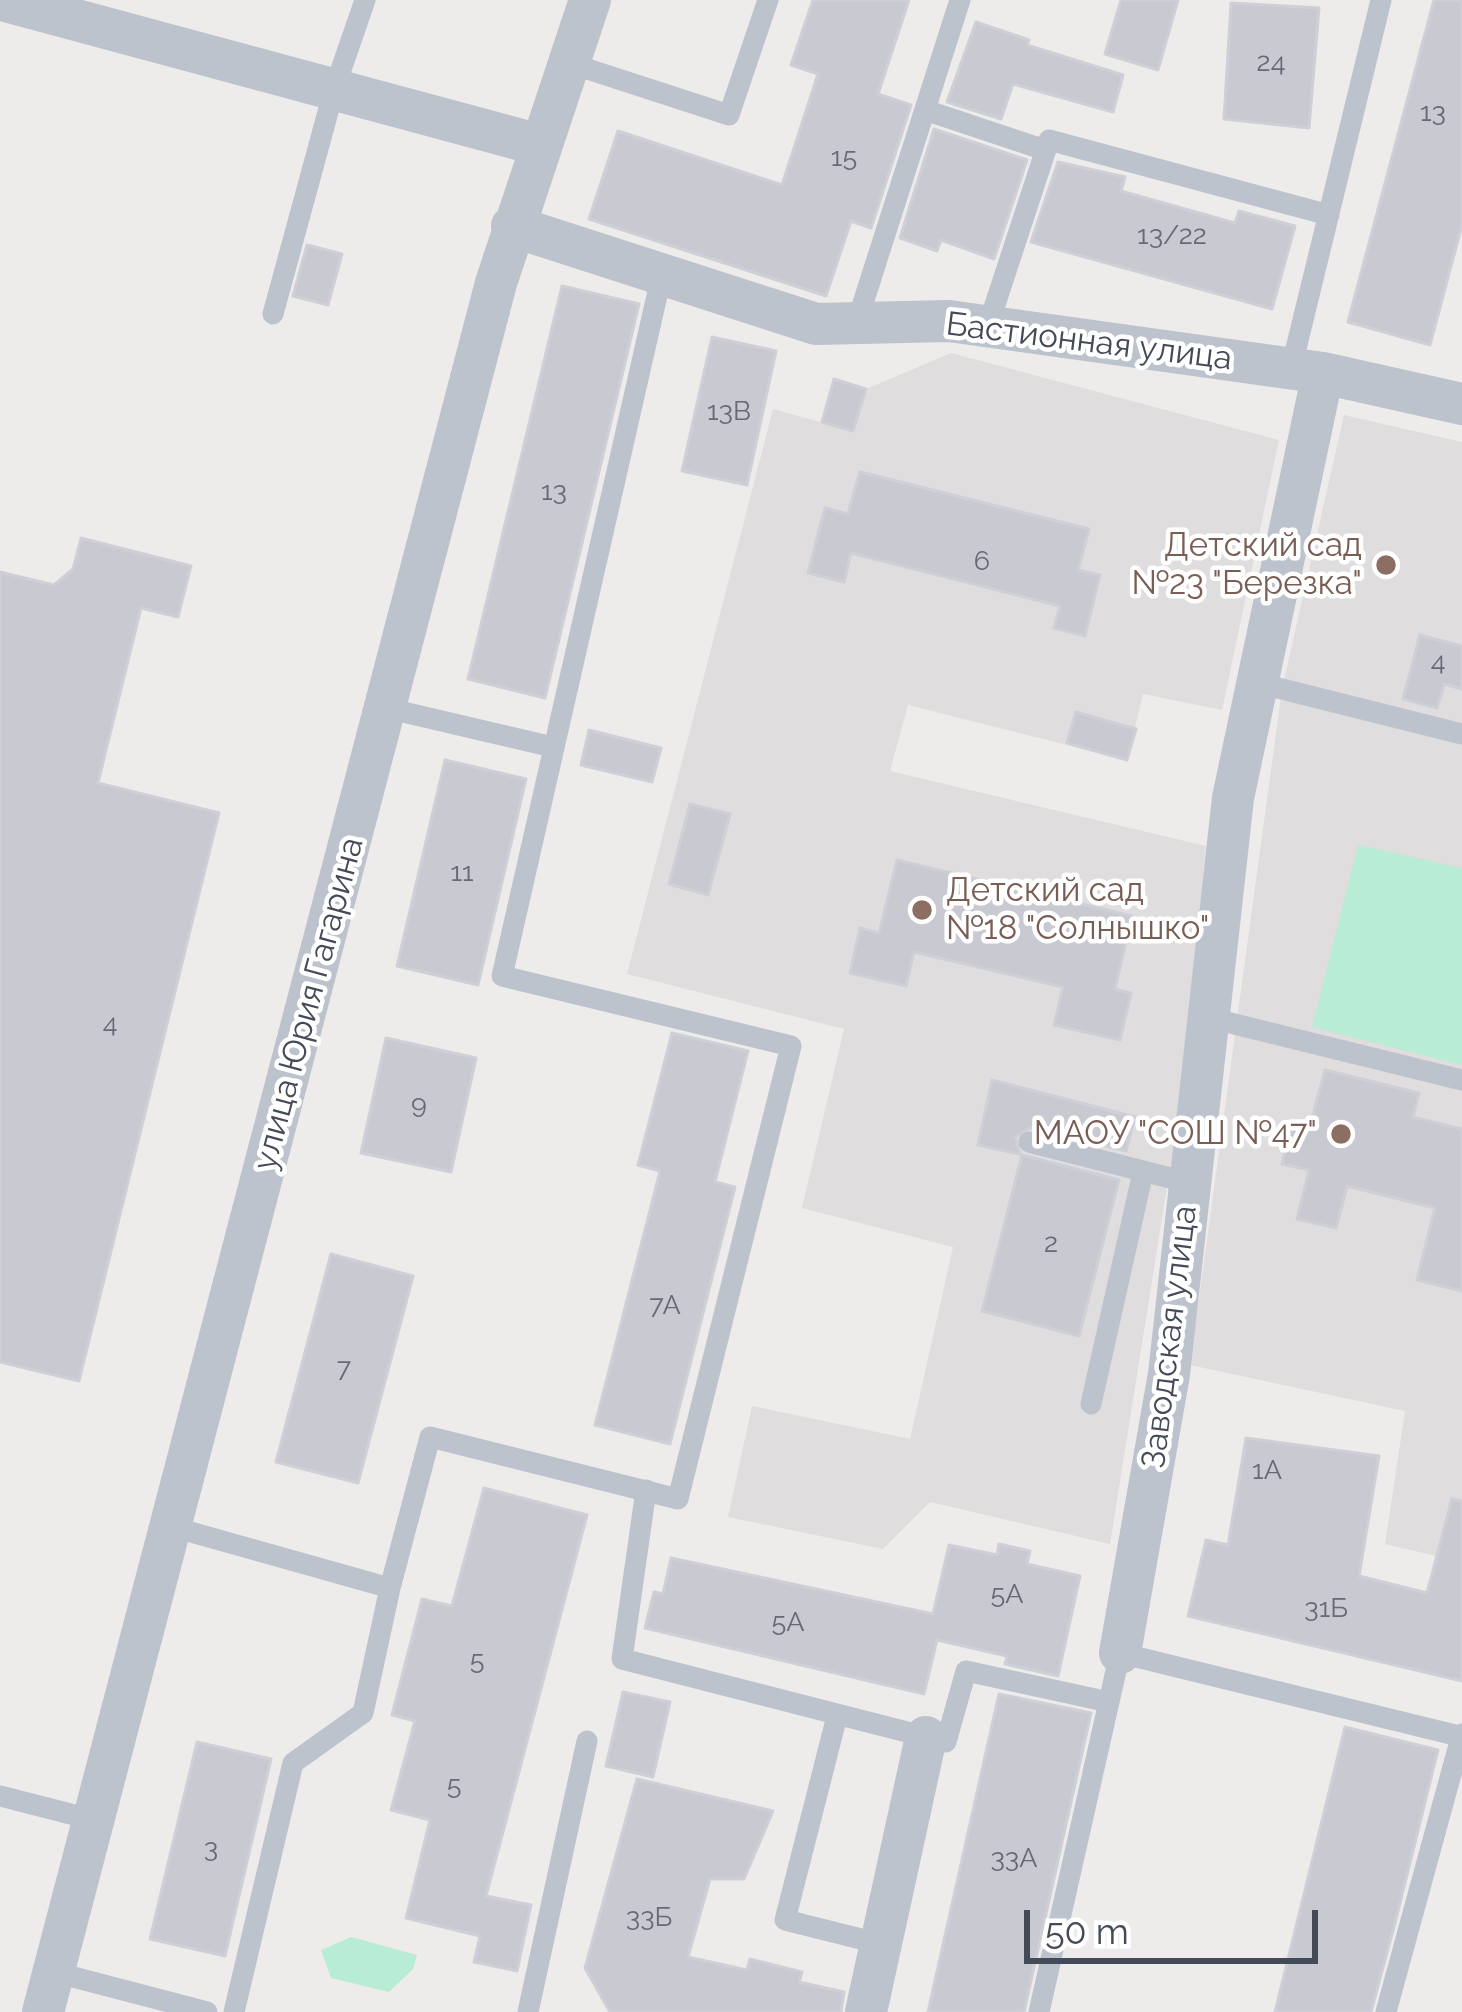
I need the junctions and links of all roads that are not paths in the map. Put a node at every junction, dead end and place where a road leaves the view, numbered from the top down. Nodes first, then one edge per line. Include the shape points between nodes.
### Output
1 (2, 0) edge
2 (365, 0) edge
3 (590, 0) edge
4 (768, 0) edge
5 (960, 0) edge
6 (1381, 0) edge
7 (569, 63) junction
8 (334, 89) junction
9 (925, 110) junction
10 (540, 145) junction
11 (1045, 150) junction
12 (1328, 215) junction
13 (512, 226) junction
14 (662, 278) junction
15 (273, 314) dead end
16 (855, 326) junction
17 (988, 326) junction
18 (1307, 371) junction
19 (1462, 404) edge
20 (1258, 683) junction
21 (386, 708) junction
22 (1462, 734) edge
23 (553, 747) junction
24 (1210, 1018) junction
25 (1462, 1080) edge
26 (1029, 1142) dead end
27 (1143, 1172) junction
28 (1190, 1183) junction
29 (1091, 1404) dead end
30 (646, 1490) junction
31 (172, 1527) junction
32 (390, 1588) junction
33 (1120, 1653) junction
34 (1109, 1702) junction
35 (837, 1716) junction
36 (1460, 1735) edge
37 (926, 1737) junction
38 (587, 1741) dead end
39 (0, 1796) edge
40 (94, 1820) junction
41 (881, 1944) junction
42 (49, 1992) edge
43 (207, 2012) edge
44 (234, 2012) edge
45 (528, 2012) edge
46 (866, 2012) edge
47 (1039, 2012) edge
48 (1386, 2012) edge

1 - 8 street
2 - 8 lane
3 - 7 street, улица Юрия Гагарина
4 - 7 lane via 728,115
5 - 9 lane
6 - 12 lane
7 - 10 street, улица Юрия Гагарина
8 - 10 street
8 - 15 lane
9 - 11 lane
9 - 16 lane
10 - 13 street, улица Юрия Гагарина
11 - 12 lane via 1048,140
11 - 17 lane
12 - 18 lane
13 - 14 street, Бастионная улица
13 - 21 street, улица Юрия Гагарина
14 - 16 street, Бастионная улица via 816,324
14 - 23 lane
16 - 17 street, Бастионная улица
17 - 18 street, Бастионная улица
18 - 19 street, Бастионная улица
18 - 20 street, Заводская улица
20 - 22 lane
20 - 24 street, Заводская улица via 1234,798
21 - 23 lane
21 - 31 street, улица Юрия Гагарина
23 - 30 lane via 502,976 791,1046 678,1499
24 - 25 lane
24 - 28 street, Заводская улица
26 - 27 lane
27 - 28 lane
27 - 29 lane
28 - 33 street, Заводская улица via 1168,1374
30 - 32 lane via 430,1437
30 - 35 lane via 622,1659
31 - 32 lane
31 - 40 street, улица Юрия Гагарина
32 - 44 lane via 363,1713 293,1762
33 - 34 lane, Заводская улица
33 - 36 lane
34 - 37 lane via 966,1671 946,1742
34 - 47 lane, Заводская улица
35 - 37 lane
35 - 41 lane via 785,1920
36 - 48 lane
37 - 41 street
38 - 45 lane
39 - 40 lane
40 - 42 street, улица Юрия Гагарина
41 - 46 street
42 - 43 lane

